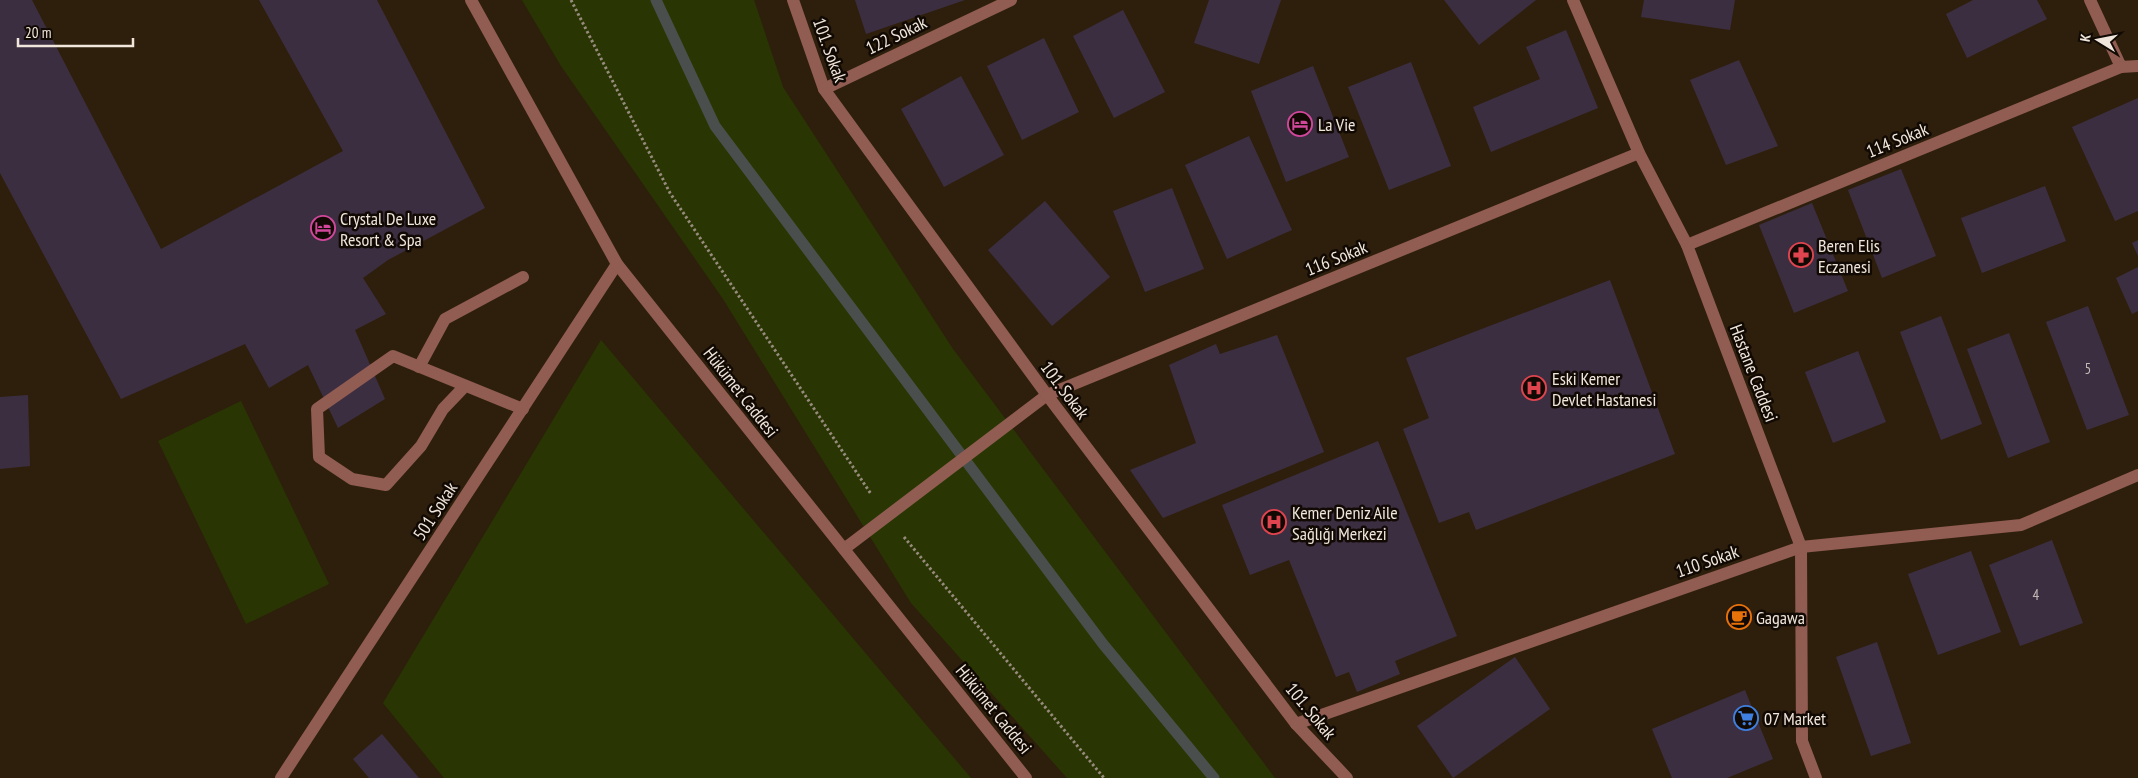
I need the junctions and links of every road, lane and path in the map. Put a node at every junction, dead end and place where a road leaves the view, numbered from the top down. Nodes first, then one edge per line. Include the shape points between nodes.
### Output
1 (471, 0) edge
2 (571, 0) edge
3 (793, 0) edge
4 (1011, 0) edge
5 (1573, 0) edge
6 (2090, 0) edge
7 (2121, 66) junction
8 (2138, 66) edge
9 (824, 89) junction
10 (1639, 153) junction
11 (1687, 245) junction
12 (617, 264) junction
13 (522, 277) dead end
14 (419, 367) junction
15 (464, 386) junction
16 (1047, 395) junction
17 (523, 409) junction
18 (2138, 475) edge
19 (886, 516) junction
20 (1802, 547) junction
21 (844, 549) junction
22 (1296, 724) junction
23 (281, 778) edge
24 (1026, 778) edge
25 (1104, 778) edge
26 (1347, 778) edge
27 (1816, 778) edge

1 - 12 street, Hükümet Caddesi
2 - 19 path via 670,193
3 - 9 street, 101. Sokak
4 - 9 street, 122 Sokak
5 - 10 street, Hastane Caddesi
6 - 7 street
7 - 8 street
7 - 11 street, 114 Sokak
9 - 16 street, 101. Sokak
10 - 11 street, Hastane Caddesi
10 - 16 street, 116 Sokak
11 - 20 street, Hastane Caddesi
12 - 17 street, 501 Sokak
12 - 21 street, Hükümet Caddesi
13 - 14 street via 445,319
14 - 15 street
14 - 15 street via 393,356 317,409 319,457 352,479 386,485 421,446 443,408
15 - 17 street
16 - 19 street, 116 Sokak
16 - 22 street, 101. Sokak
17 - 23 street, 501 Sokak
18 - 20 street, 110 Sokak via 2021,525
19 - 21 street, 116 Sokak
19 - 25 path
20 - 22 street, 110 Sokak
20 - 27 street, Hastane Caddesi via 1802,741
21 - 24 street, Hükümet Caddesi
22 - 26 street, 101. Sokak

